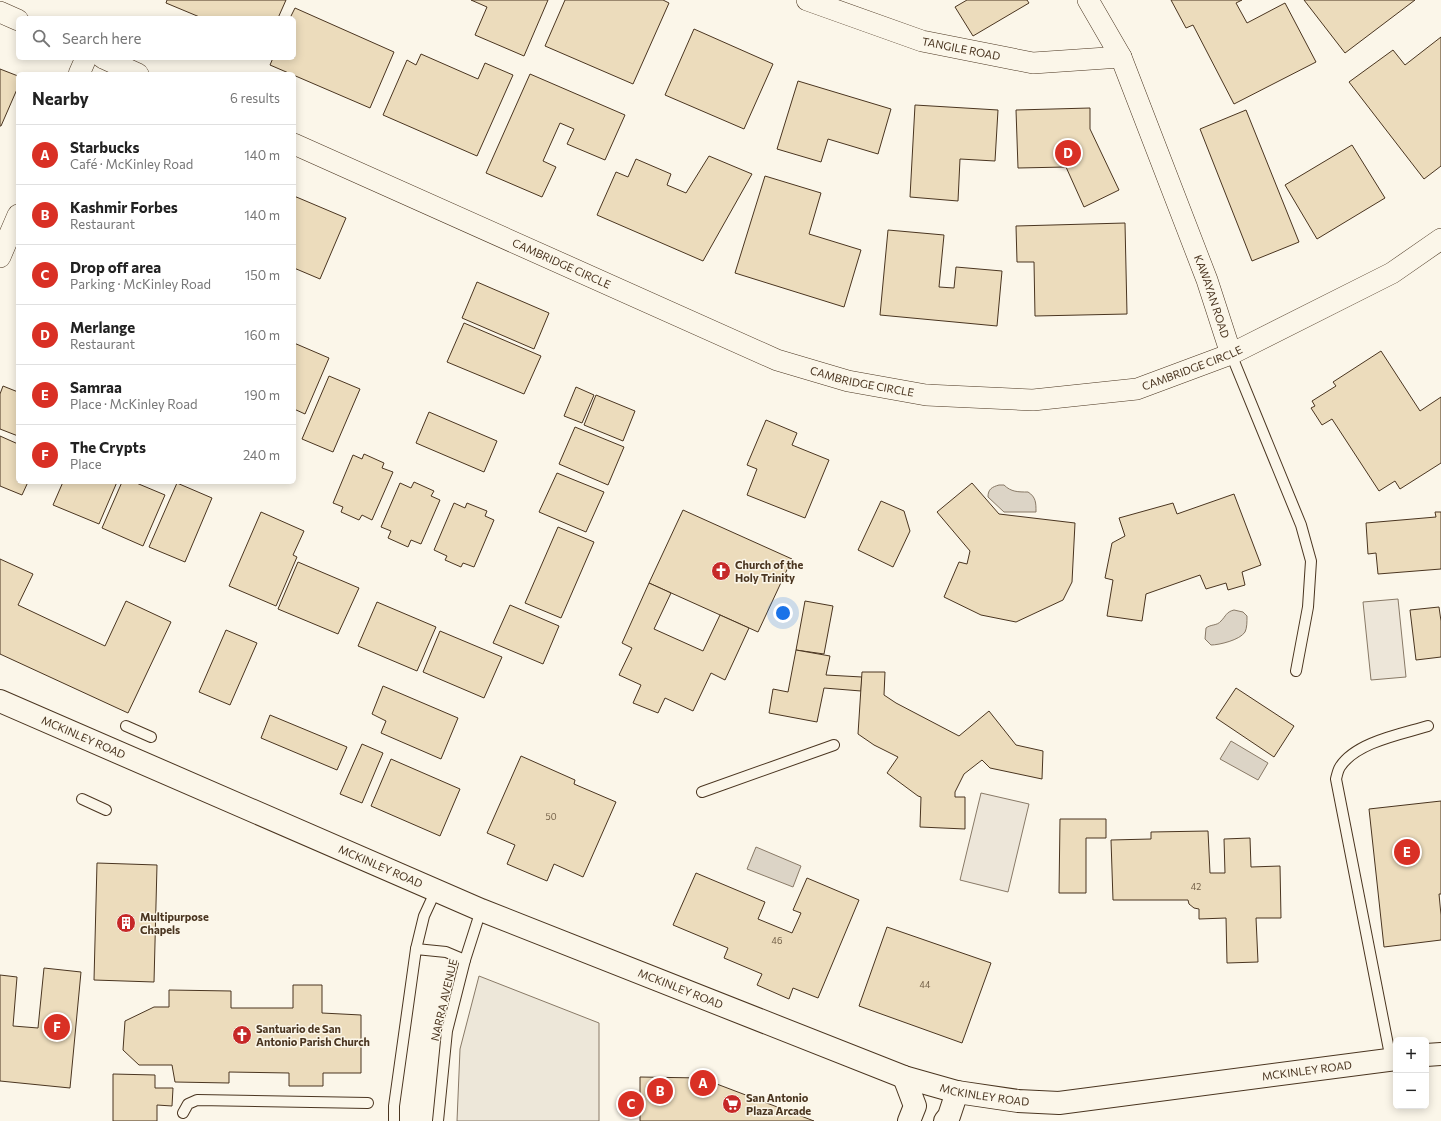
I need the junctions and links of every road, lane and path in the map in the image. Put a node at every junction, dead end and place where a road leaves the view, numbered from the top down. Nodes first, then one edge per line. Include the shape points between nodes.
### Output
1 (807, 0) edge
2 (1088, 0) edge
3 (0, 12) edge
4 (16, 19) edge
5 (1121, 57) junction
6 (85, 60) edge
7 (107, 60) edge
8 (80, 72) edge
9 (134, 72) edge
10 (296, 145) edge
11 (16, 220) edge
12 (1441, 239) edge
13 (0, 257) edge
14 (1231, 354) junction
15 (1296, 671) dead end
16 (0, 702) edge
17 (126, 726) dead end
18 (1428, 726) dead end
19 (151, 737) dead end
20 (834, 745) dead end
21 (702, 792) dead end
22 (82, 799) dead end
23 (106, 810) dead end
24 (436, 890) junction
25 (481, 910) junction
26 (416, 949) junction
27 (465, 960) junction
28 (1441, 1054) edge
29 (1429, 1055) edge
30 (1393, 1059) edge
31 (904, 1077) junction
32 (956, 1092) junction
33 (368, 1103) dead end
34 (183, 1113) dead end
35 (394, 1121) edge
36 (438, 1121) edge
37 (909, 1121) edge
38 (945, 1121) edge

1 - 5 street, TANGILE ROAD via 922,41 1033,63
2 - 5 street, KAWAYAN ROAD
3 - 4 street
5 - 14 street, KAWAYAN ROAD via 1207,280
6 - 8 street
7 - 9 street
10 - 14 street, CAMBRIDGE CIRCLE via 777,360 848,381 926,395 1033,400 1137,389
11 - 13 street
12 - 14 street, CAMBRIDGE CIRCLE via 1392,273
14 - 15 lane, KAWAYAN ROAD via 1301,525 1311,561 1308,607
16 - 24 main road, MCKINLEY ROAD
17 - 19 lane
18 - 30 lane via 1364,748 1346,760 1336,779
20 - 21 lane
22 - 23 lane
24 - 25 main road, MCKINLEY ROAD
24 - 26 lane via 424,916
25 - 27 lane, NARRA AVENUE
25 - 31 main road, MCKINLEY ROAD
26 - 27 lane via 446,952
26 - 35 lane
27 - 36 lane, NARRA AVENUE via 447,1031
28 - 29 main road
30 - 32 main road, MCKINLEY ROAD via 1059,1103 1018,1101
31 - 32 main road, MCKINLEY ROAD
31 - 37 main road via 915,1106
32 - 38 main road
33 - 34 lane via 197,1100 188,1104

